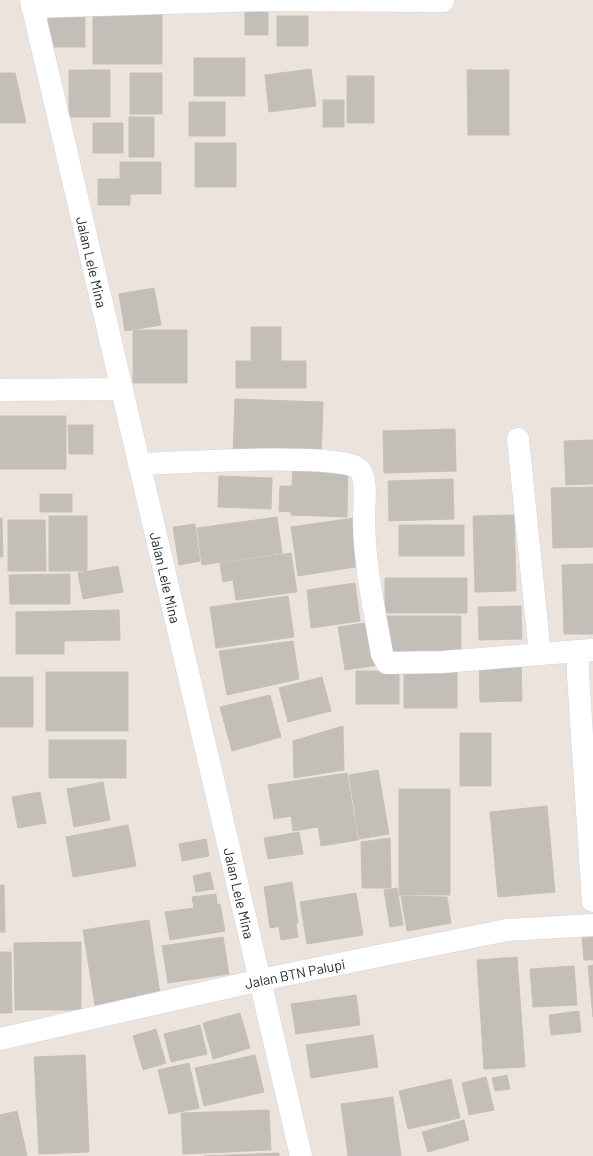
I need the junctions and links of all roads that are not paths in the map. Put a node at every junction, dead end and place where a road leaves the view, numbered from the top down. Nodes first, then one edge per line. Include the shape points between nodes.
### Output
1 (443, 1) dead end
2 (32, 4) edge
3 (121, 389) junction
4 (0, 390) edge
5 (518, 439) dead end
6 (139, 464) junction
7 (586, 651) edge
8 (540, 654) junction
9 (593, 901) edge
10 (593, 925) edge
11 (260, 980) junction
12 (0, 1039) edge
13 (301, 1156) edge

1 - 2 street via 265,0
2 - 3 street, Jalan Lele Mina
3 - 4 street
3 - 6 street, Jalan Lele Mina
5 - 8 street
6 - 8 street via 256,459 352,464 359,469 363,481 367,574 384,660 393,664
6 - 11 street, Jalan Lele Mina
7 - 8 street
7 - 9 street via 578,675
10 - 11 street, Jalan BTN Palupi via 507,930
11 - 12 street, Jalan BTN Palupi
11 - 13 street, Jalan Lele Mina

